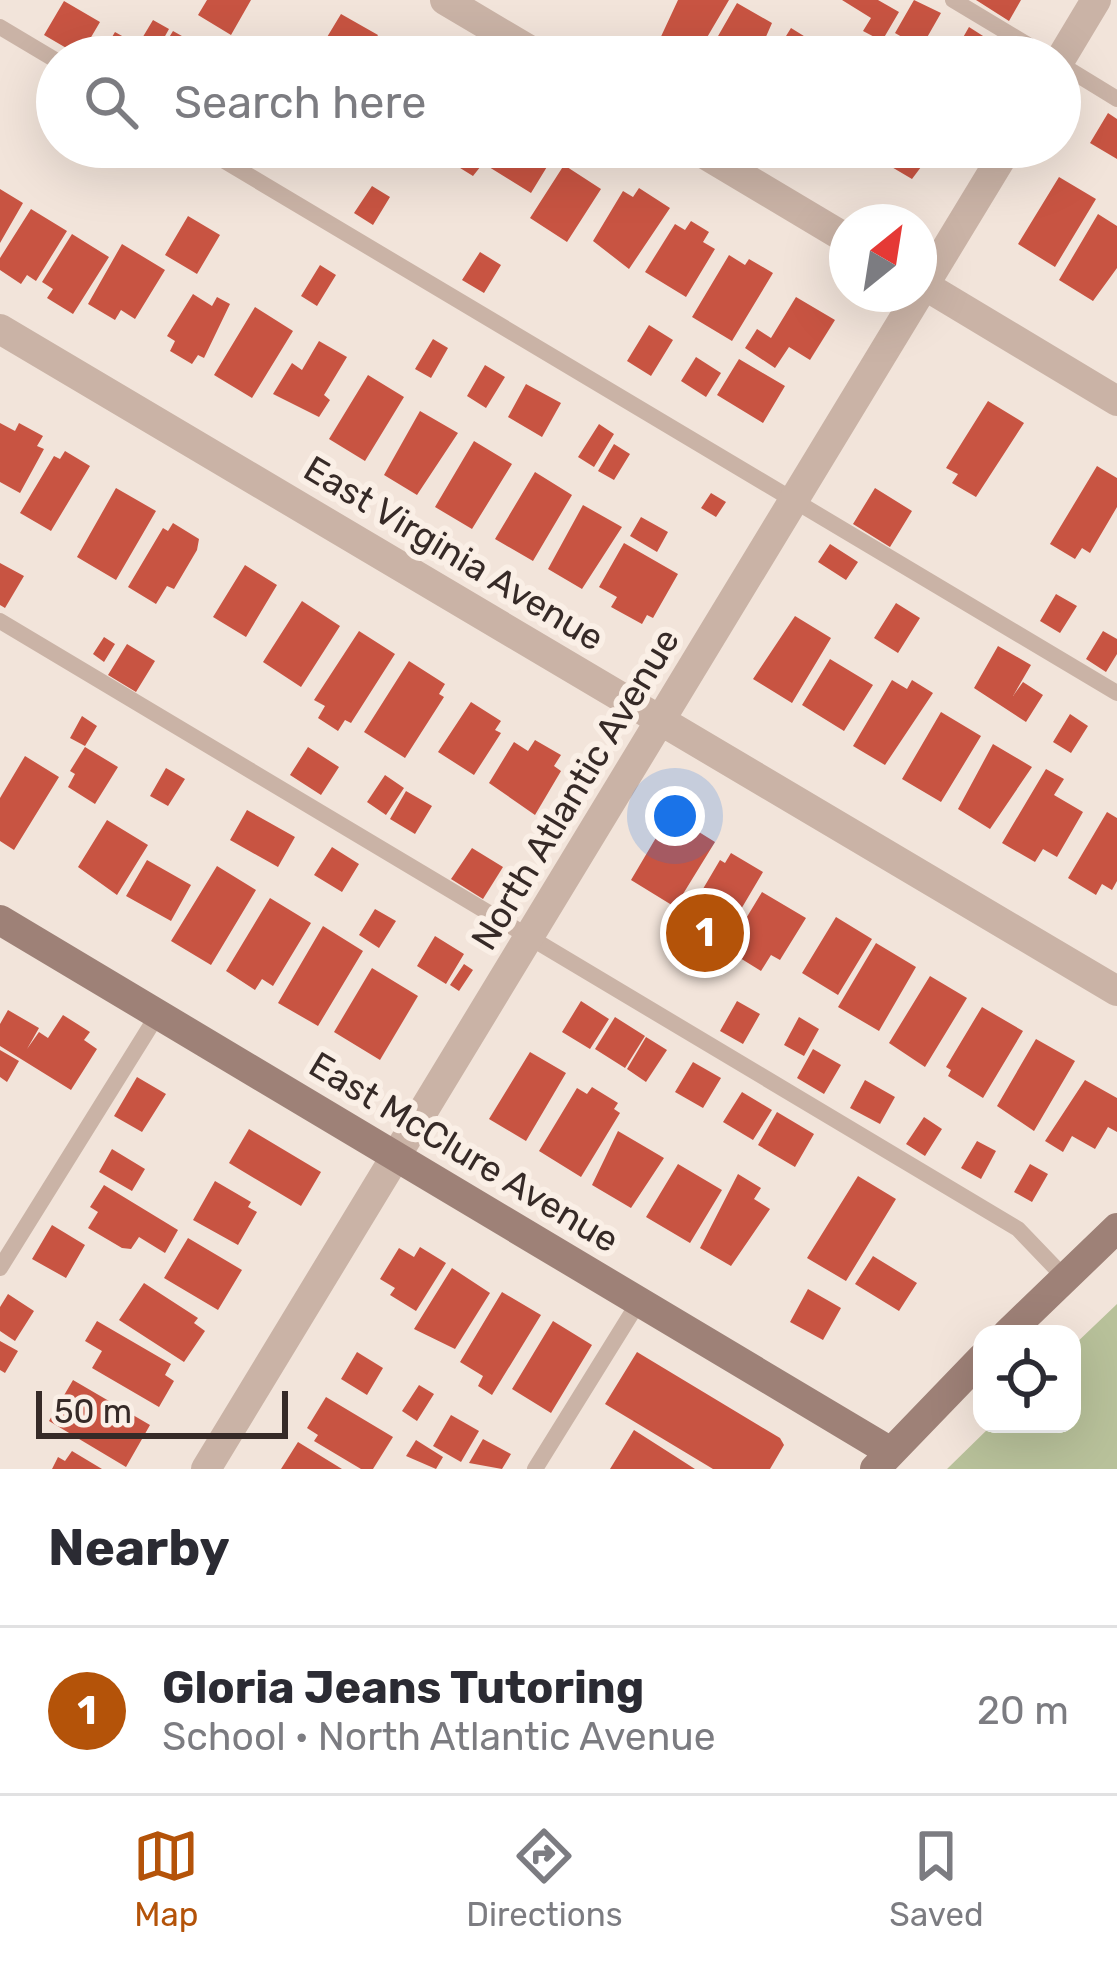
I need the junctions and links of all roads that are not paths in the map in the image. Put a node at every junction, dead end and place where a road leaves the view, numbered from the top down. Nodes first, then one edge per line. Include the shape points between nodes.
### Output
1 (446, 0) edge
2 (953, 0) edge
3 (1096, 0) edge
4 (0, 27) edge
5 (506, 36) edge
6 (1013, 36) edge
7 (1075, 36) edge
8 (36, 48) edge
9 (1081, 75) edge
10 (1117, 98) edge
11 (236, 168) edge
12 (728, 168) edge
13 (995, 168) edge
14 (829, 228) edge
15 (937, 260) edge
16 (937, 293) edge
17 (906, 312) edge
18 (0, 328) edge
19 (1117, 400) edge
20 (794, 502) junction
21 (0, 621) edge
22 (1117, 693) edge
23 (662, 722) junction
24 (0, 920) edge
25 (530, 940) junction
26 (1117, 991) edge
27 (158, 1014) junction
28 (398, 1156) junction
29 (1117, 1228) edge
30 (0, 1268) edge
31 (1065, 1278) junction
32 (638, 1303) junction
33 (1016, 1325) edge
34 (973, 1367) edge
35 (882, 1460) edge
36 (206, 1469) edge
37 (535, 1469) edge

1 - 5 street
2 - 6 lane
3 - 7 street
4 - 8 lane
9 - 10 lane
11 - 20 lane
12 - 14 street
13 - 15 street, North Atlantic Avenue
16 - 19 street
17 - 20 street, North Atlantic Avenue
18 - 23 street, East Virginia Avenue
20 - 22 lane
20 - 23 street, North Atlantic Avenue
21 - 25 lane
23 - 25 street, North Atlantic Avenue
23 - 26 street, East Virginia Avenue
24 - 27 street, East McClure Avenue
25 - 28 street, North Atlantic Avenue
25 - 31 lane via 1018,1229
27 - 28 street, East McClure Avenue
27 - 30 lane
28 - 32 street, East McClure Avenue
28 - 36 street, North Atlantic Avenue
29 - 31 street
31 - 33 street
32 - 35 street, East McClure Avenue
32 - 37 lane
34 - 35 street

